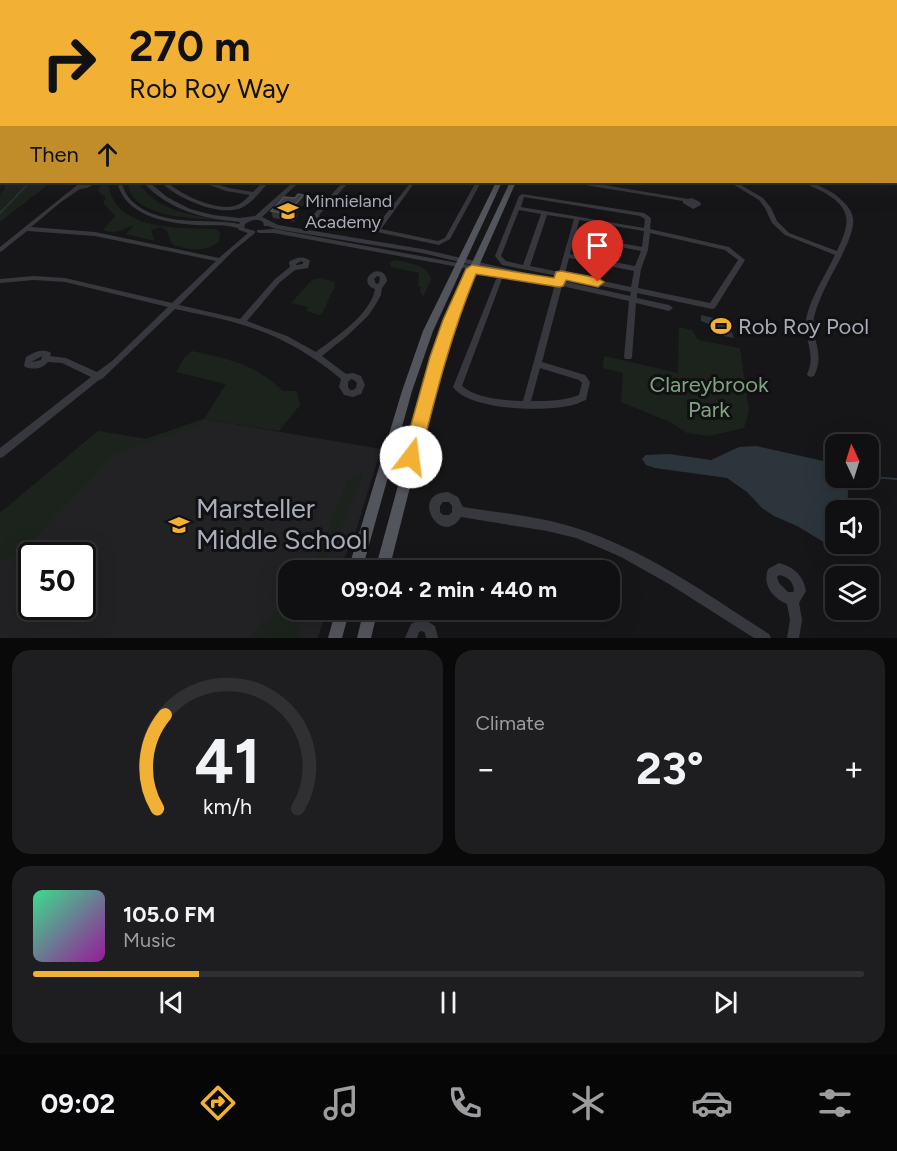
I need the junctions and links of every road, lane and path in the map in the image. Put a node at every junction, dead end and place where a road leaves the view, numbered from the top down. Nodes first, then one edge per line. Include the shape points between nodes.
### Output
1 (81, 183) edge
2 (92, 183) edge
3 (119, 183) edge
4 (147, 183) edge
5 (165, 183) edge
6 (209, 183) edge
7 (265, 183) edge
8 (295, 183) edge
9 (345, 183) edge
10 (412, 183) edge
11 (477, 183) edge
12 (499, 183) edge
13 (513, 183) edge
14 (598, 183) edge
15 (735, 183) edge
16 (808, 183) edge
17 (616, 184) edge
18 (78, 188) junction
19 (253, 194) junction
20 (686, 200) dead end
21 (277, 201) junction
22 (518, 208) junction
23 (545, 212) junction
24 (257, 218) junction
25 (577, 218) junction
26 (248, 219) junction
27 (267, 222) junction
28 (26, 229) junction
29 (243, 230) junction
30 (377, 230) junction
31 (646, 230) junction
32 (256, 231) junction
33 (572, 236) junction
34 (0, 250) edge
35 (231, 250) junction
36 (645, 250) junction
37 (838, 254) junction
38 (566, 255) junction
39 (220, 260) junction
40 (459, 263) junction
41 (474, 266) junction
42 (526, 267) junction
43 (293, 268) dead end
44 (637, 269) junction
45 (498, 279) dead end
46 (560, 279) junction
47 (0, 281) edge
48 (379, 285) dead end
49 (634, 296) junction
50 (175, 306) junction
51 (242, 322) junction
52 (318, 355) junction
53 (628, 357) dead end
54 (47, 359) dead end
55 (537, 364) junction
56 (812, 374) dead end
57 (99, 377) junction
58 (346, 378) dead end
59 (526, 404) junction
60 (0, 454) edge
61 (458, 511) dead end
62 (358, 560) edge
63 (385, 560) edge
64 (792, 598) dead end
65 (340, 620) edge
66 (368, 620) edge
67 (335, 638) edge
68 (364, 638) edge
69 (411, 638) edge
70 (432, 638) edge
71 (765, 638) edge
72 (793, 638) edge

1 - 18 street
2 - 18 street
3 - 29 street via 128,200 149,213 184,222 234,224
4 - 26 street via 177,207
5 - 19 street via 186,198 231,208
6 - 19 street
7 - 19 street
8 - 21 street
9 - 30 street via 316,217
10 - 30 street
11 - 30 street via 445,241
12 - 40 main road
13 - 41 main road
14 - 17 street
15 - 37 street via 760,199 787,234
16 - 37 street via 832,195 849,211 851,223
17 - 20 street
18 - 28 street
21 - 24 street
21 - 27 street
22 - 23 street
22 - 31 street via 522,196 530,195 642,214 648,218
22 - 42 street via 498,258
23 - 25 street
23 - 42 street
24 - 26 street
24 - 27 street
25 - 31 street
25 - 33 street
26 - 29 street via 242,223
27 - 32 street
27 - 40 street via 276,227 366,240
28 - 34 street
28 - 39 street via 95,234
29 - 32 street
29 - 35 street
31 - 36 street
31 - 49 street via 727,248 742,260 712,306
32 - 35 street
32 - 40 street
33 - 36 street
33 - 38 street
35 - 39 street
36 - 44 street
37 - 56 street via 810,321 817,364
38 - 44 street
38 - 46 street
39 - 50 street
40 - 41 street
40 - 62 main road via 418,359
41 - 46 street
41 - 63 main road via 438,357
42 - 46 street
43 - 51 street via 277,280
44 - 49 street
45 - 59 street via 457,387 465,394 497,403
46 - 49 street
46 - 49 street
46 - 55 street
47 - 50 street via 57,279
48 - 52 street via 378,295 367,311
49 - 53 street
50 - 51 street
50 - 57 street
51 - 52 street
52 - 58 street
54 - 57 street via 63,360
55 - 59 street
55 - 59 street via 582,377 586,381 585,392 580,399 566,404
57 - 60 street
61 - 71 street via 550,526 603,543
64 - 72 street
65 - 67 main road
66 - 68 main road
69 - 70 street via 415,628 422,624 431,630

